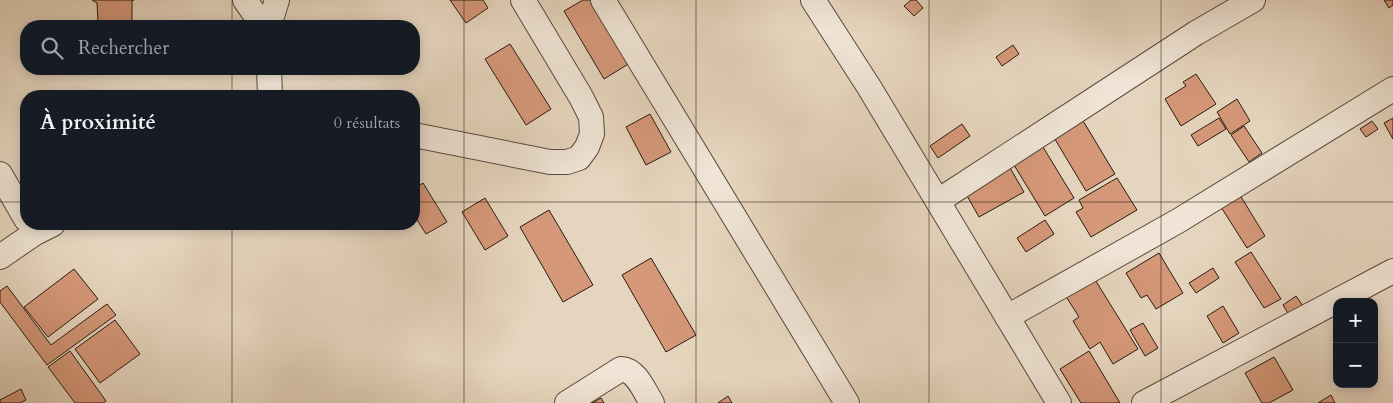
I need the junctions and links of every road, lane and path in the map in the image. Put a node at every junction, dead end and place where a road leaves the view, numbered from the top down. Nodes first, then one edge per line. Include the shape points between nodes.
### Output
1 (245, 0) edge
2 (277, 0) edge
3 (523, 0) edge
4 (603, 0) edge
5 (813, 0) edge
6 (1253, 0) edge
7 (259, 20) edge
8 (271, 20) edge
9 (269, 75) edge
10 (1393, 89) edge
11 (270, 90) edge
12 (420, 137) edge
13 (0, 174) edge
14 (938, 201) junction
15 (20, 202) edge
16 (30, 230) edge
17 (0, 257) edge
18 (1393, 271) edge
19 (1007, 317) junction
20 (845, 402) edge
21 (567, 403) edge
22 (652, 403) edge
23 (1058, 403) edge
24 (1144, 403) edge

1 - 7 street
2 - 8 street
3 - 12 street via 591,117 592,134 588,147 579,158 550,162
4 - 20 street
5 - 14 street
6 - 14 street via 1196,32
9 - 11 street
10 - 19 street via 1178,221
13 - 15 street
14 - 19 street
16 - 17 street
18 - 24 street
19 - 23 street
21 - 22 street via 621,369 633,374

